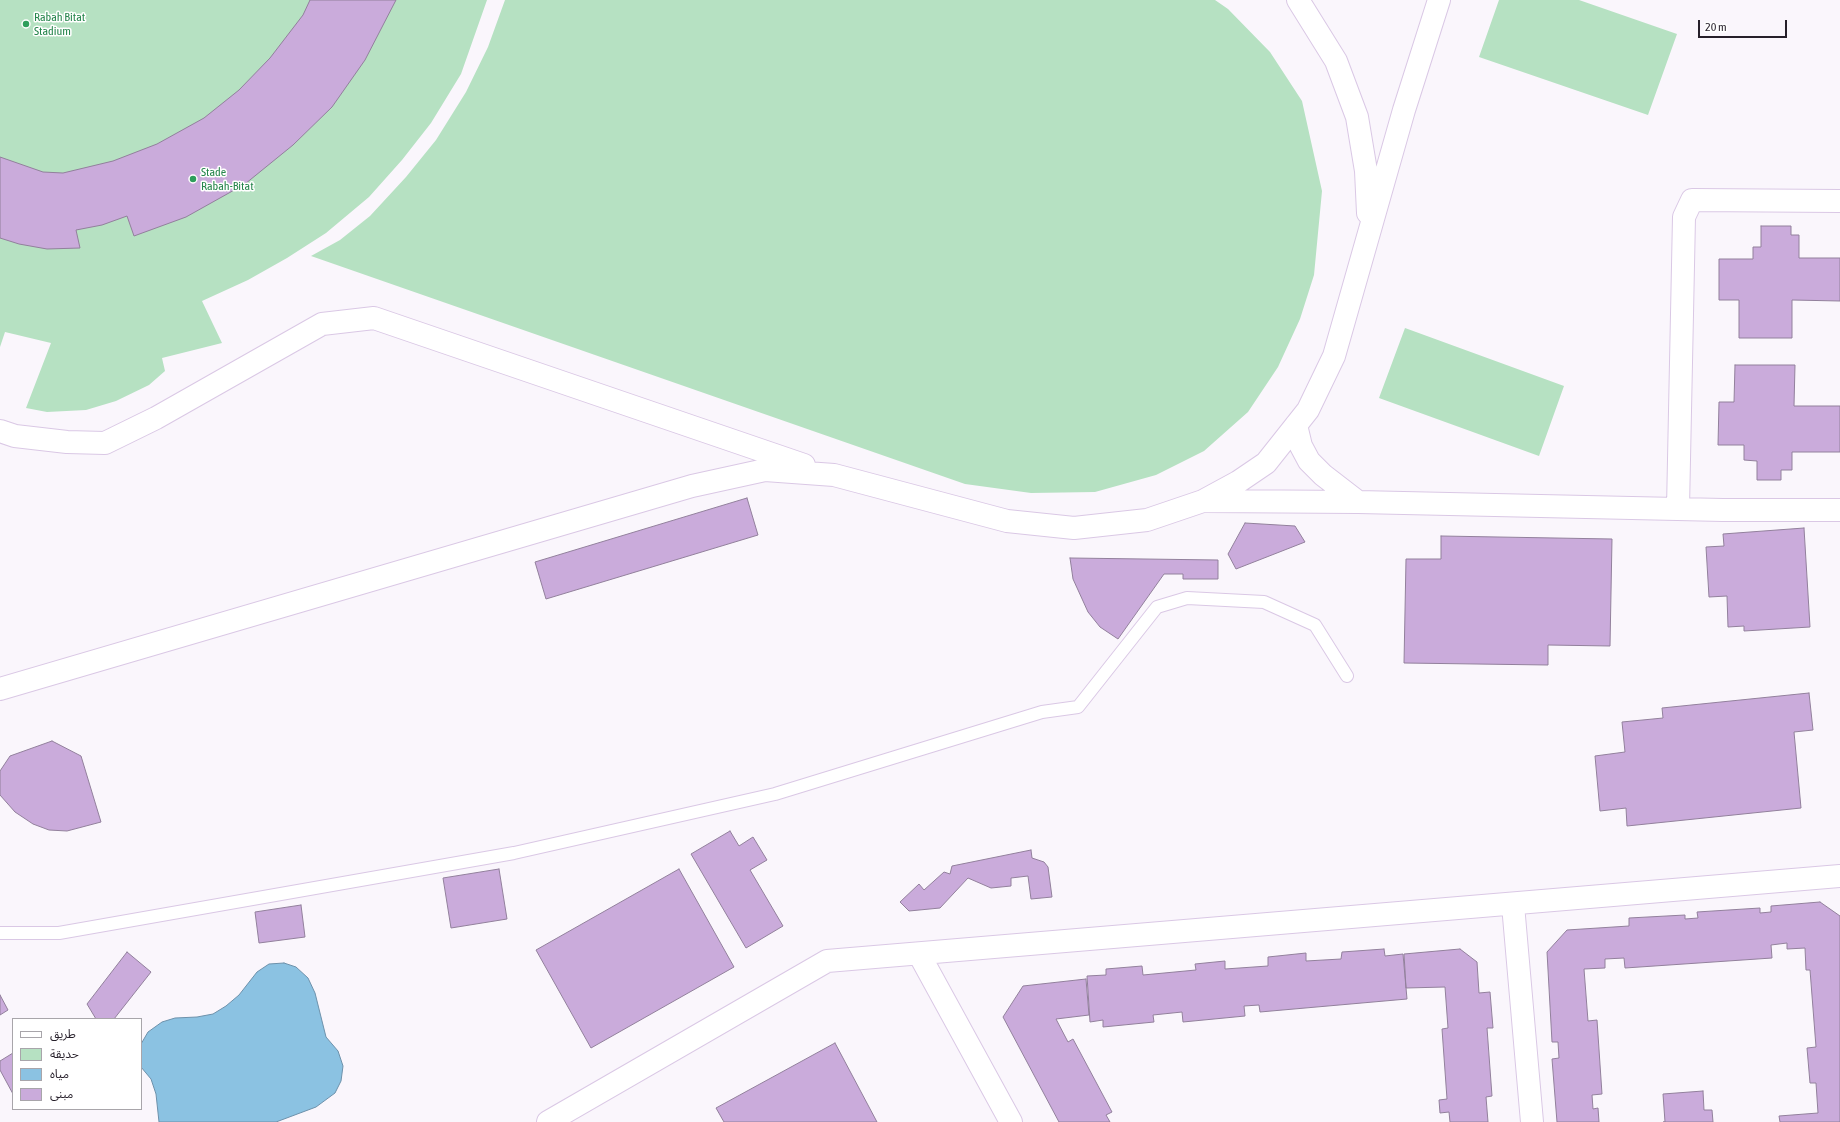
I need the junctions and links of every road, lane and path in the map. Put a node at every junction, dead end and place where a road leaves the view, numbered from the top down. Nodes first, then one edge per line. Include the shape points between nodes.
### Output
1 (1298, 0) edge
2 (1438, 0) edge
3 (1840, 201) edge
4 (1365, 244) junction
5 (1296, 425) junction
6 (0, 431) edge
7 (834, 475) junction
8 (1203, 501) junction
9 (1358, 502) junction
10 (1678, 508) junction
11 (1840, 510) edge
12 (1347, 676) dead end
13 (0, 689) edge
14 (1840, 876) edge
15 (1513, 905) junction
16 (0, 933) edge
17 (919, 954) junction
18 (548, 1122) edge
19 (1011, 1122) edge
20 (1532, 1122) edge

1 - 4 street via 1336,61 1357,117 1369,207
2 - 4 street
3 - 10 street via 1692,200 1684,217
4 - 5 street via 1334,356 1308,410
5 - 8 street via 1266,463
5 - 9 street via 1301,446 1309,461
6 - 7 street via 14,436 105,443 156,418 322,324 374,318
7 - 8 street via 1007,521 1074,528 1147,520
7 - 13 street via 765,470 692,486
8 - 9 street
9 - 10 street
10 - 11 street
12 - 16 lane via 1315,625 1264,602 1187,598 1157,607 1078,707 1042,712 775,794 499,856 58,933
14 - 15 street
15 - 17 street
15 - 20 street
17 - 18 street via 827,961
17 - 19 street

